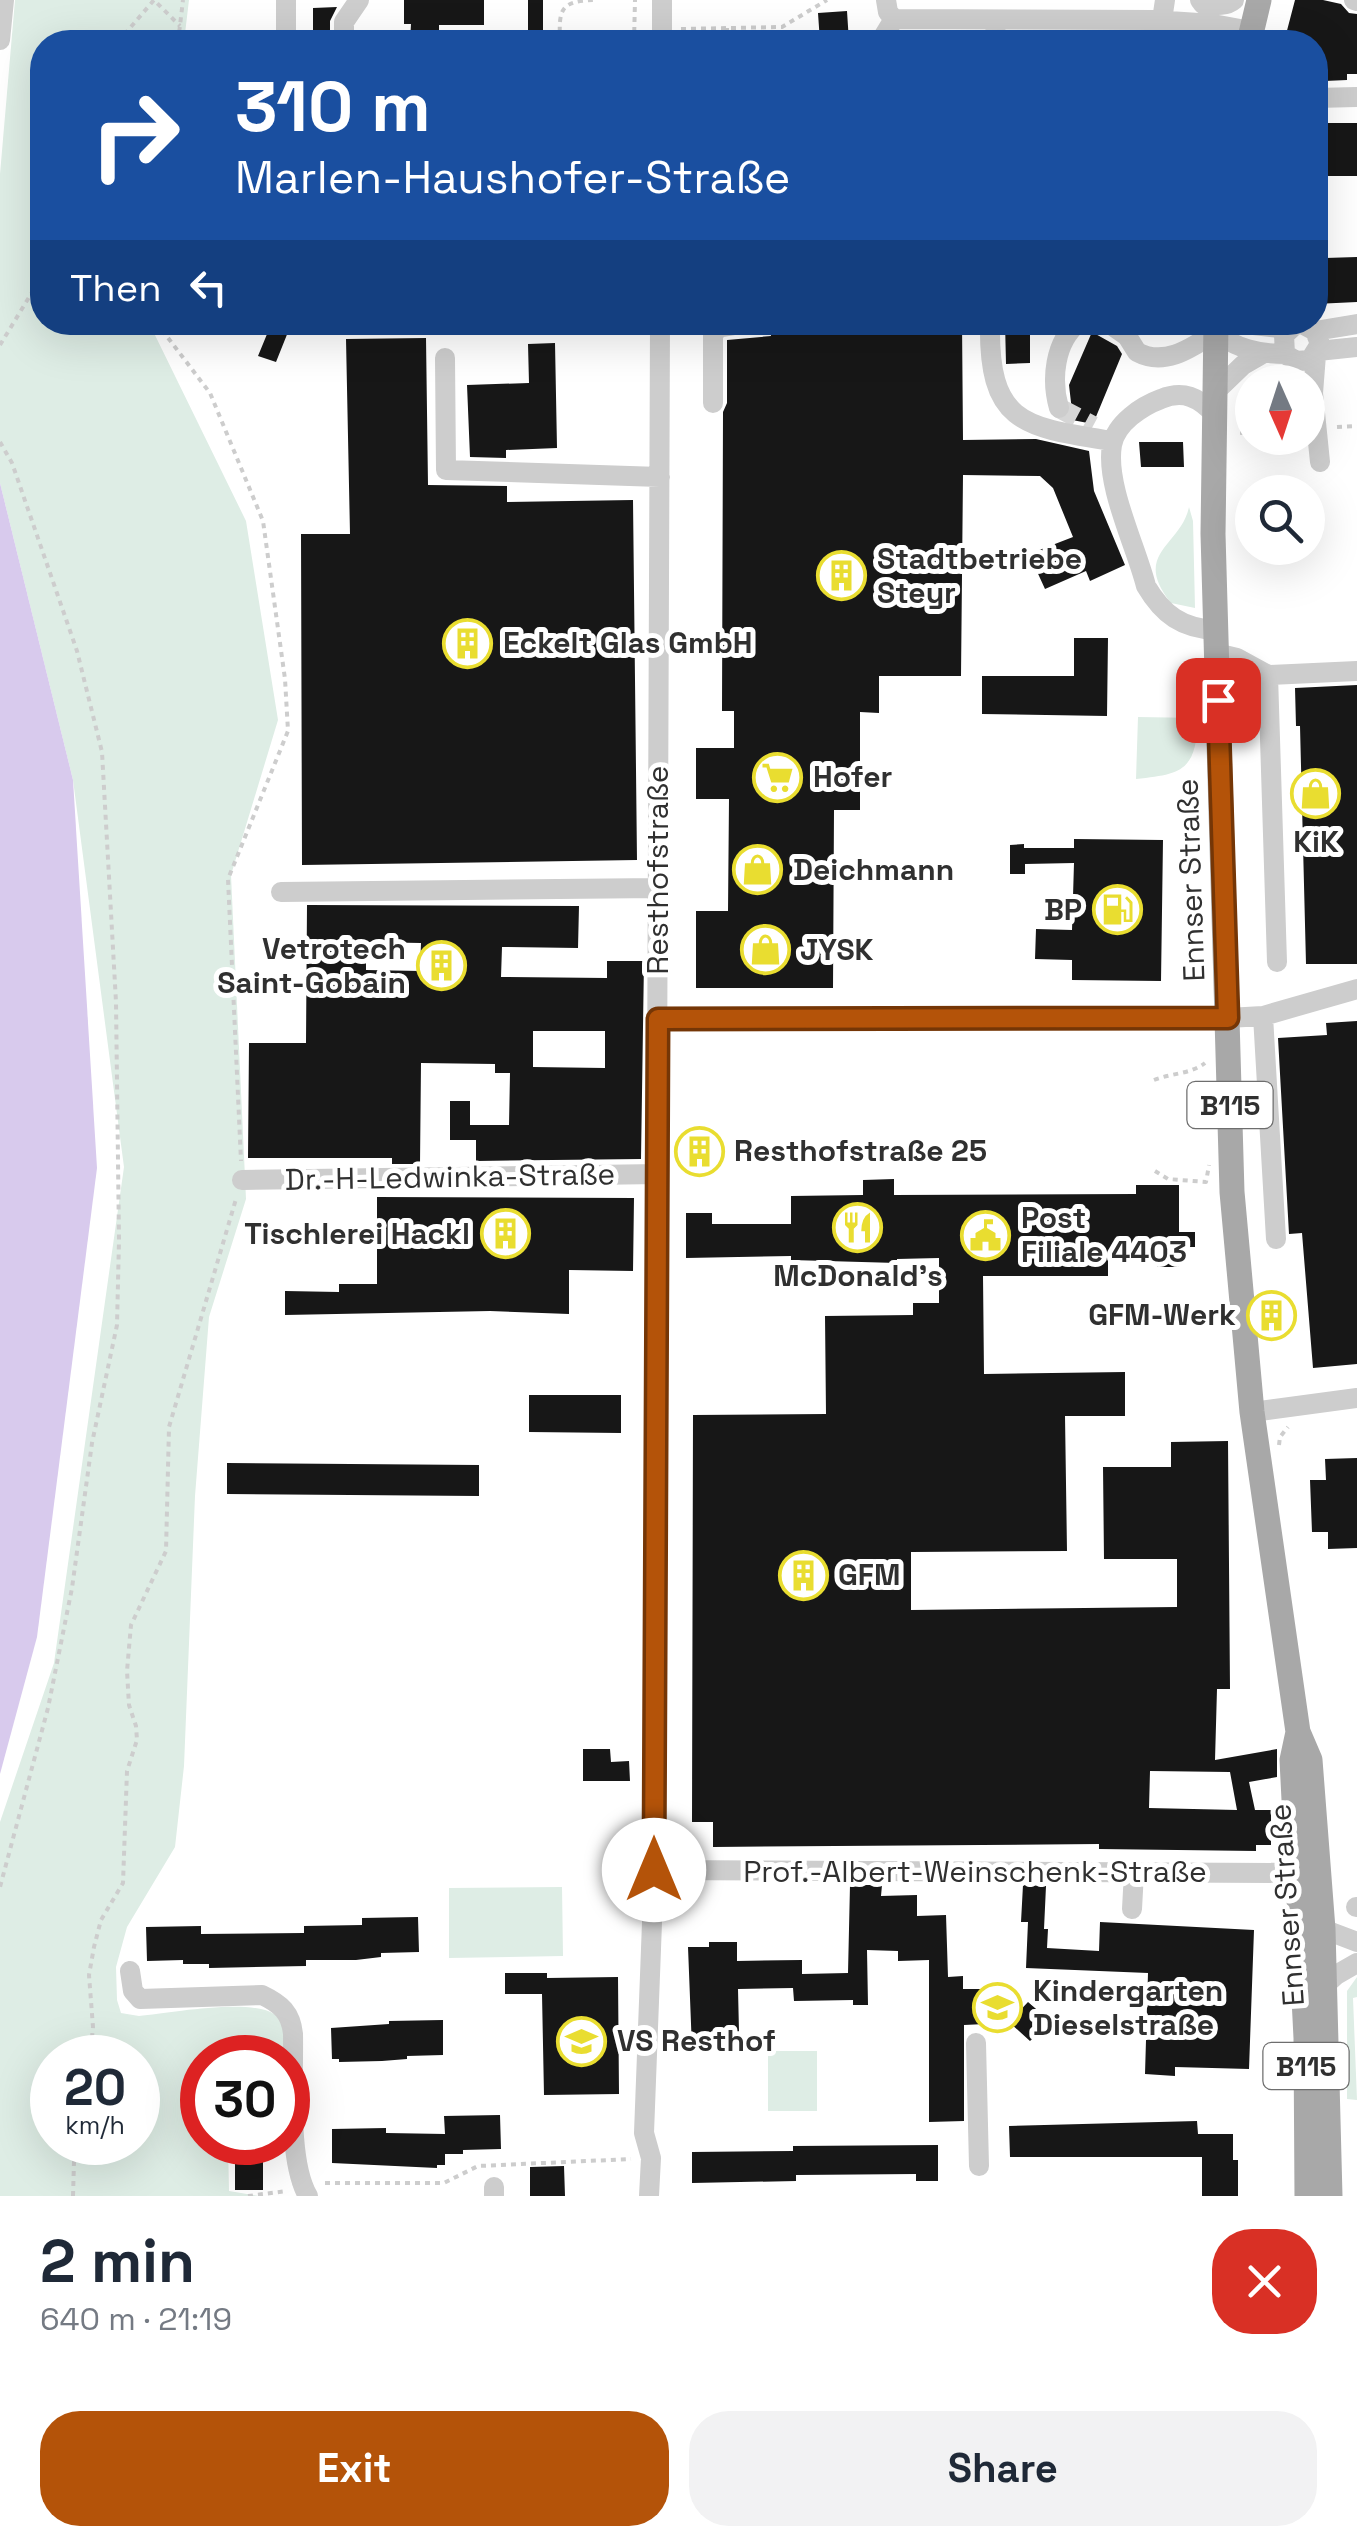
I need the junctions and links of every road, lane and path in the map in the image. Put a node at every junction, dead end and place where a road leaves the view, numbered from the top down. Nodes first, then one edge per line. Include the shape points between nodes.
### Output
1 (4, 0) edge
2 (183, 0) edge
3 (286, 0) edge
4 (358, 0) edge
5 (595, 0) edge
6 (635, 0) edge
7 (662, 0) edge
8 (827, 0) edge
9 (1200, 0) edge
10 (1234, 0) edge
11 (1258, 0) edge
12 (890, 9) edge
13 (1160, 13) edge
14 (995, 20) junction
15 (180, 26) junction
16 (727, 28) joint
17 (128, 30) edge
18 (180, 30) edge
19 (286, 30) edge
20 (344, 30) edge
21 (560, 30) edge
22 (634, 30) edge
23 (662, 30) edge
24 (711, 30) edge
25 (995, 30) edge
26 (1234, 30) edge
27 (1252, 30) edge
28 (0, 40) edge
29 (1357, 96) edge
30 (1328, 97) edge
31 (30, 295) edge
32 (1357, 324) edge
33 (166, 335) edge
34 (660, 335) edge
35 (714, 335) edge
36 (991, 335) edge
37 (1066, 335) edge
38 (1126, 335) edge
39 (1206, 335) edge
40 (1219, 335) edge
41 (1228, 335) edge
42 (1304, 335) edge
43 (0, 344) edge
44 (1357, 348) edge
45 (1306, 350) junction
46 (1262, 354) junction
47 (1173, 357) junction
48 (445, 358) dead end
49 (1174, 394) junction
50 (712, 402) dead end
51 (1215, 403) junction
52 (1059, 408) dead end
53 (1093, 426) tunnel mouth
54 (1357, 426) edge
55 (1328, 428) dead end
56 (1112, 441) junction
57 (0, 442) edge
58 (1320, 462) dead end
59 (660, 478) junction
60 (1216, 642) junction
61 (1357, 670) edge
62 (1268, 674) junction
63 (1218, 700) junction
64 (658, 888) junction
65 (281, 892) dead end
66 (1276, 962) dead end
67 (1357, 988) edge
68 (1263, 1016) junction
69 (1228, 1018) junction
70 (658, 1019) junction
71 (1208, 1077) dead end
72 (1154, 1080) dead end
73 (1209, 1162) dead end
74 (1155, 1170) dead end
75 (658, 1174) junction
76 (242, 1180) junction
77 (1276, 1240) dead end
78 (1357, 1398) edge
79 (1252, 1412) junction
80 (1298, 1732) junction
81 (654, 1870) junction
82 (1134, 1872) junction
83 (1297, 1873) junction
84 (0, 1887) edge
85 (1132, 1910) dead end
86 (1323, 1929) junction
87 (1357, 1942) edge
88 (1357, 1962) edge
89 (130, 1970) dead end
90 (1325, 1985) junction
91 (92, 2035) edge
92 (976, 2043) dead end
93 (650, 2158) junction
94 (74, 2165) edge
95 (978, 2166) dead end
96 (304, 2190) edge
97 (72, 2196) edge
98 (248, 2196) edge
99 (649, 2196) edge
100 (1307, 2196) edge
101 (1330, 2196) edge

1 - 28 street
2 - 15 path
3 - 19 street
4 - 20 street
5 - 21 path via 564,6
6 - 22 path
7 - 23 street
8 - 16 path via 782,27
9 - 10 street via 1215,6
11 - 27 main road
12 - 14 street
13 - 14 street
13 - 26 street
14 - 25 street
15 - 17 path via 154,0
15 - 18 path
16 - 24 path
29 - 30 street
31 - 43 path
32 - 45 street
33 - 76 path via 210,393 262,521 285,678 288,731 228,880
34 - 59 street, Resthofstraße
35 - 50 street
36 - 56 street via 998,397 1012,412 1037,425
37 - 52 street via 1054,382
38 - 47 street via 1142,356
39 - 47 street
40 - 51 main road, Ennser Straße / B115
41 - 46 street via 1237,346
42 - 45 street
44 - 45 street
45 - 46 street
45 - 58 street
46 - 51 street via 1242,365
47 - 49 street
48 - 59 street via 446,470
49 - 51 street
49 - 56 street via 1134,413
51 - 60 main road, Ennser Straße / B115
53 - 56 street
54 - 55 path
56 - 60 street via 1112,475 1146,586 1174,620
57 - 84 path via 77,651 102,752 120,1163 116,1325 48,1708
59 - 64 street, Resthofstraße
60 - 62 street
60 - 63 main road, Ennser Straße / B115
61 - 62 street
62 - 63 street
62 - 66 street
63 - 69 main road, Ennser Straße / B115
64 - 65 street
64 - 70 street, Resthofstraße
67 - 68 street
68 - 69 street
68 - 77 street
69 - 70 street
69 - 79 main road, Ennser Straße / B115 via 1235,1239
70 - 75 street, Resthofstraße
71 - 72 path via 1208,1061 1194,1072
73 - 74 path via 1206,1182 1168,1179
75 - 76 street, Dr.-H-Ledwinka-Straße
75 - 81 street, Resthofstraße
76 - 91 path via 169,1426 166,1551 132,1624 127,1672 136,1740 127,1771 123,1883 94,1947
78 - 79 street
79 - 80 main road, Ennser Straße / B115
80 - 83 main road, Ennser Straße / B115 via 1292,1760
80 - 86 main road, Ennser Straße / B115 via 1310,1760
81 - 82 street, Prof.-Albert-Weinschenk-Straße
81 - 93 street, Resthofstraße via 644,2133
82 - 83 street, Prof.-Albert-Weinschenk-Straße
82 - 85 street
83 - 100 main road, Ennser Straße / B115
86 - 87 street
86 - 90 main road, Ennser Straße / B115
88 - 90 street
89 - 96 street via 140,1999 262,1995 289,2015 296,2160
90 - 101 main road, Ennser Straße / B115
92 - 95 street
93 - 96 path via 478,2166 444,2183
93 - 99 street, Resthofstraße
94 - 97 path
96 - 98 path

